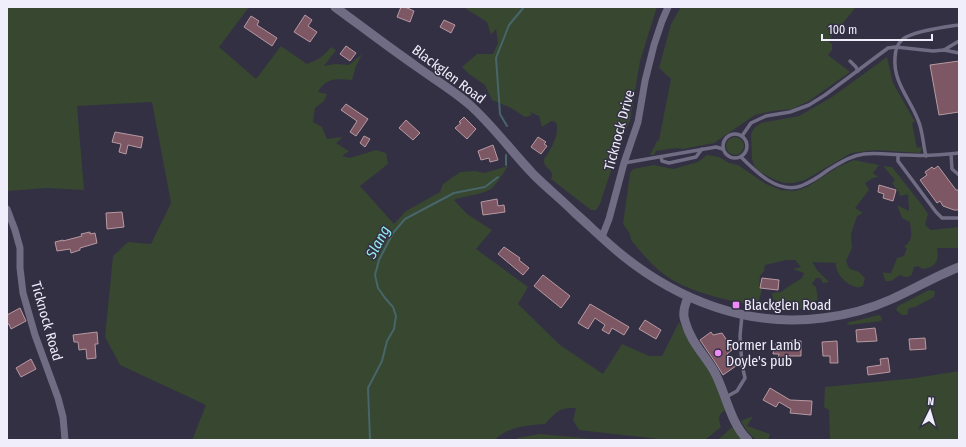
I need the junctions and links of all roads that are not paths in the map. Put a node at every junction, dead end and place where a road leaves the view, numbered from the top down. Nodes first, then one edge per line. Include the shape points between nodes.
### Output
1 (335, 7) edge
2 (668, 7) edge
3 (959, 25) edge
4 (959, 41) edge
5 (896, 47) junction
6 (944, 50) junction
7 (959, 53) edge
8 (850, 61) dead end
9 (858, 71) junction
10 (742, 136) junction
11 (723, 149) junction
12 (702, 150) junction
13 (959, 153) edge
14 (951, 154) junction
15 (898, 155) junction
16 (926, 156) junction
17 (661, 157) junction
18 (741, 157) junction
19 (624, 163) junction
20 (959, 175) edge
21 (7, 209) edge
22 (959, 218) edge
23 (602, 238) junction
24 (959, 267) edge
25 (688, 297) junction
26 (742, 315) junction
27 (726, 397) junction
28 (65, 440) edge
29 (748, 440) edge

1 - 23 street, Blackglen Road via 470,105 535,176
2 - 19 street, Ticknock Drive via 654,45 639,116
3 - 5 lane via 912,34
4 - 6 lane
5 - 6 lane
5 - 9 lane via 888,48
5 - 16 lane via 895,72 919,121
6 - 7 lane
8 - 9 lane
9 - 10 lane via 809,105 790,112 766,116 751,123
10 - 11 lane via 734,134 726,138
10 - 18 lane via 747,146 745,154
11 - 12 lane via 716,147
11 - 18 lane via 730,158
12 - 17 lane
12 - 17 lane via 696,157 669,163 662,161
13 - 14 lane
14 - 16 lane
14 - 20 lane via 952,169
15 - 16 lane
15 - 18 lane via 876,153 850,157 813,180 800,186 788,187 762,177
15 - 22 lane via 898,161 936,212 942,218
17 - 19 lane
19 - 23 street, Ticknock Drive
21 - 28 street, Ticknock Road via 20,248 23,293 58,398
23 - 25 street, Blackglen Road via 651,277
24 - 26 street, Blackglen Road via 890,300 845,314 783,320
25 - 26 street, Blackglen Road
25 - 27 street via 684,320 696,347 714,371
26 - 27 lane via 740,336 744,378 737,391
27 - 29 street via 734,420

